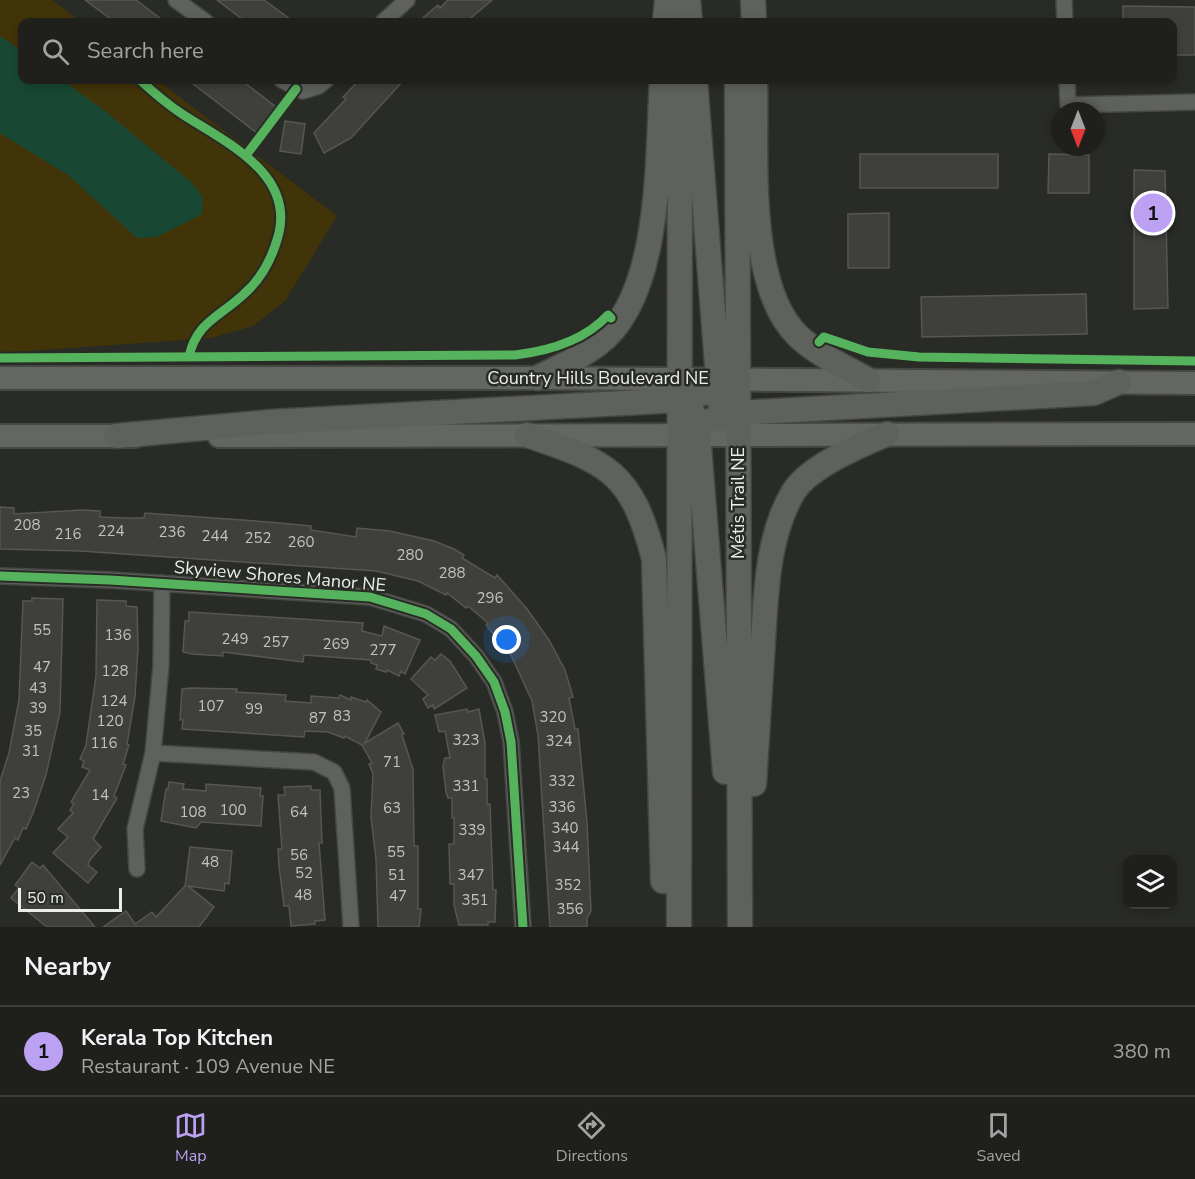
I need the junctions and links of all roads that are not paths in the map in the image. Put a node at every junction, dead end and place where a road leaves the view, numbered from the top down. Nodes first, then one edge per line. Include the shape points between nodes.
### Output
1 (176, 0) edge
2 (407, 0) edge
3 (667, 0) edge
4 (679, 0) edge
5 (688, 0) edge
6 (737, 0) edge
7 (753, 0) edge
8 (1064, 0) edge
9 (201, 18) edge
10 (387, 18) edge
11 (665, 18) edge
12 (680, 18) edge
13 (690, 18) edge
14 (737, 18) edge
15 (754, 18) edge
16 (1065, 18) edge
17 (290, 84) edge
18 (321, 84) edge
19 (662, 84) edge
20 (680, 84) edge
21 (695, 84) edge
22 (737, 84) edge
23 (755, 84) edge
24 (1067, 84) edge
25 (1195, 102) edge
26 (0, 378) edge
27 (537, 378) junction
28 (868, 380) junction
29 (1119, 382) junction
30 (724, 383) junction
31 (1195, 383) edge
32 (683, 392) junction
33 (734, 421) junction
34 (692, 431) junction
35 (887, 434) junction
36 (1195, 434) edge
37 (527, 435) junction
38 (0, 436) edge
39 (116, 436) junction
40 (0, 576) edge
41 (162, 583) junction
42 (153, 753) junction
43 (137, 869) dead end
44 (351, 927) edge
45 (523, 927) edge
46 (665, 927) edge
47 (679, 927) edge
48 (738, 927) edge
49 (744, 927) edge

1 - 9 street
2 - 10 street
3 - 11 main road
4 - 12 main road
5 - 13 main road
6 - 14 main road
7 - 15 main road
8 - 16 street
17 - 18 street via 303,91
19 - 27 main road via 654,202 644,268 635,298 599,344
20 - 32 main road
21 - 30 main road
22 - 30 main road, Métis Trail NE
23 - 28 main road via 761,244 768,284 778,311 814,349
24 - 25 street via 1068,105
26 - 27 main road, Country Hills Boulevard NE
27 - 32 main road, Country Hills Boulevard NE
28 - 29 main road
28 - 30 main road
29 - 31 main road
29 - 33 main road via 1094,393
30 - 32 main road
30 - 33 main road, Métis Trail NE
32 - 34 main road
32 - 39 main road
33 - 34 main road
33 - 35 main road
33 - 48 main road, Métis Trail NE
34 - 37 main road
34 - 47 main road
34 - 48 main road
35 - 36 main road
35 - 49 main road via 830,460 795,489 774,544 766,603
37 - 39 main road
37 - 46 main road via 581,453 615,474 645,524 654,559
38 - 39 main road
40 - 41 street, Skyview Shores Manor NE
41 - 42 street via 161,666
41 - 45 street, Skyview Shores Manor NE via 370,597 426,614 451,629 494,682 505,711 511,742
42 - 43 street via 135,829
42 - 44 street via 314,762 334,772 342,788

